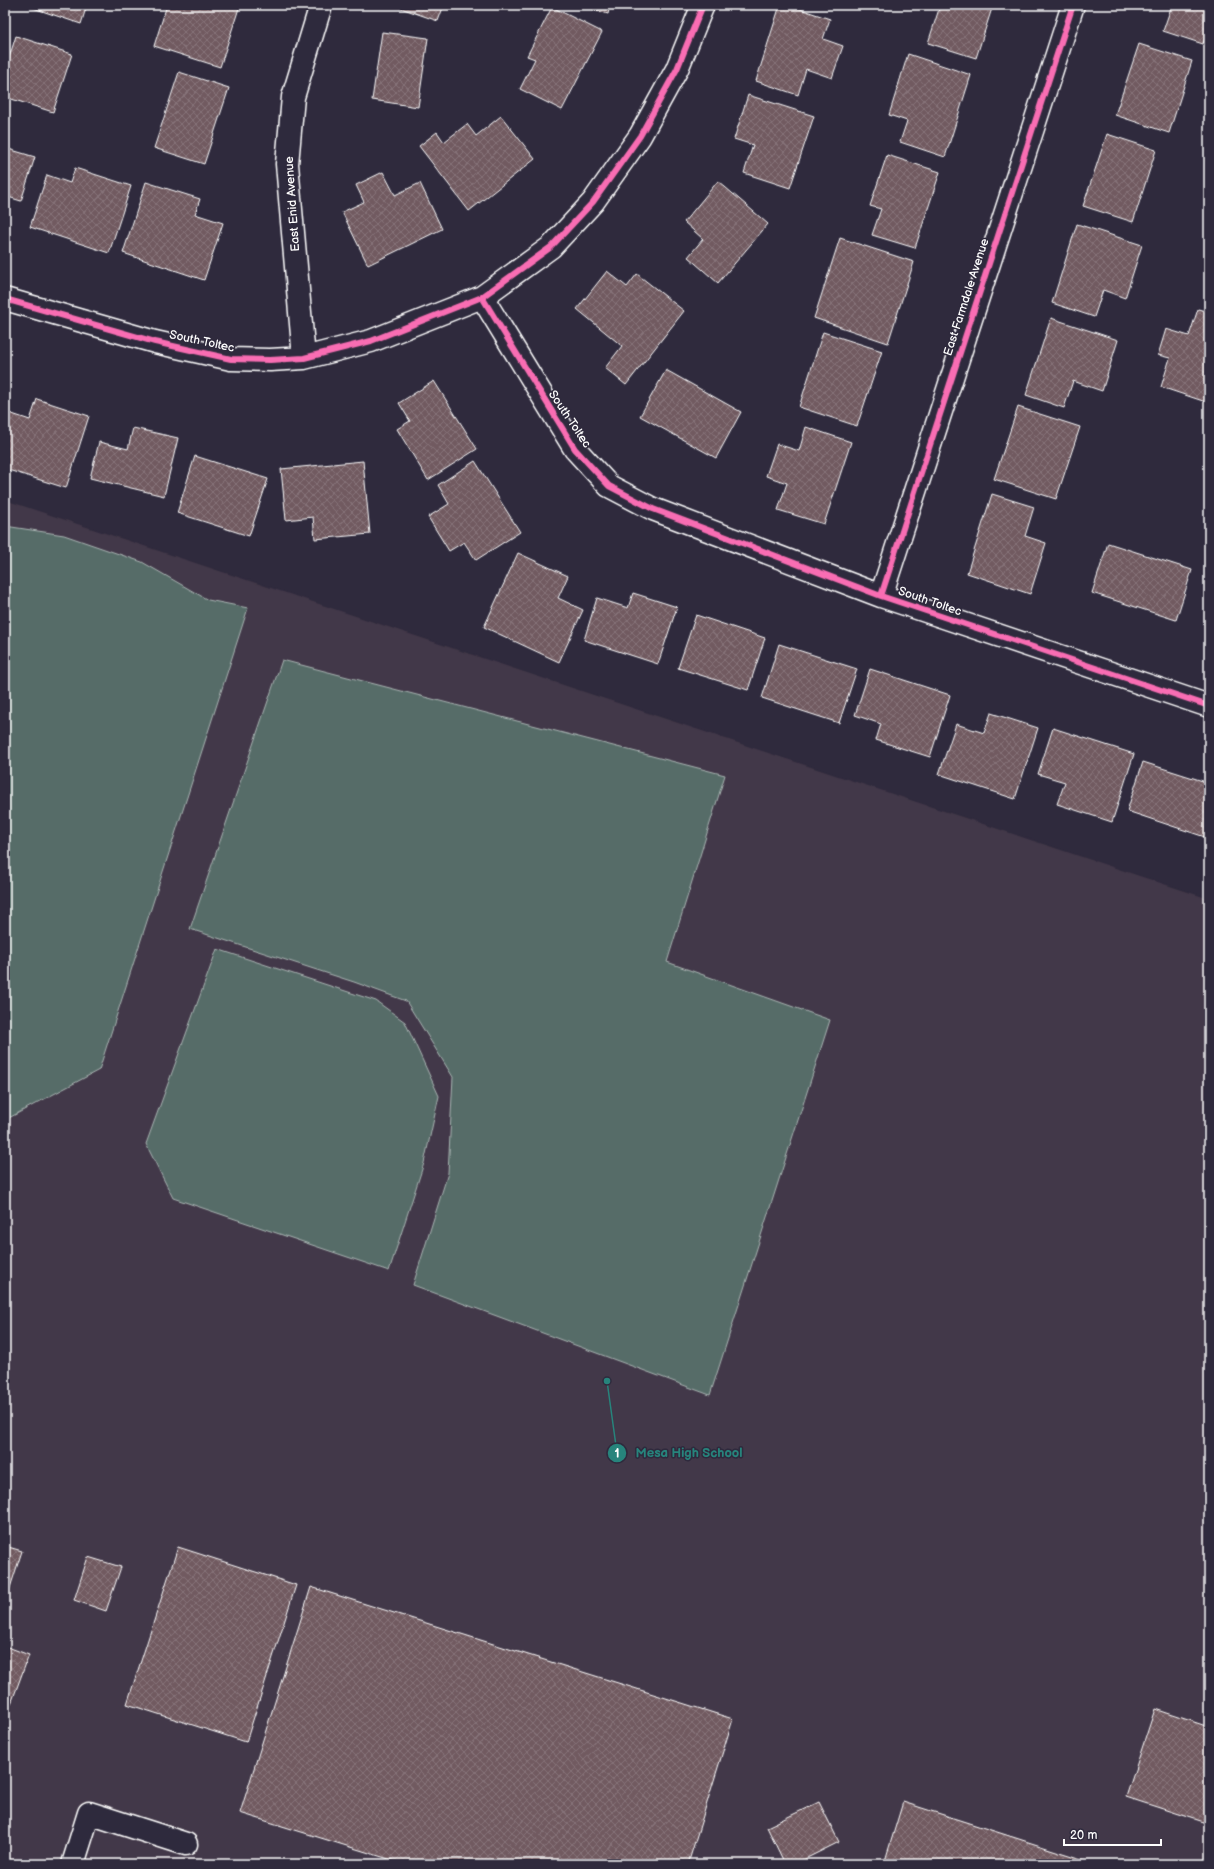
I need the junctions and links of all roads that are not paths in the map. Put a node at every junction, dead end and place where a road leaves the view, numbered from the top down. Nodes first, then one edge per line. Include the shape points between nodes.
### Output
1 (321, 5) edge
2 (703, 5) edge
3 (1073, 5) edge
4 (482, 297) junction
5 (5, 299) edge
6 (304, 358) junction
7 (881, 596) junction
8 (1209, 706) edge
9 (186, 1844) dead end
10 (73, 1864) edge

1 - 6 street, East Enid Avenue via 293,97 287,164
2 - 4 street via 677,69 640,136 593,202 551,247
3 - 7 street, East Farmdale Avenue
4 - 6 street, South Toltec via 371,341
4 - 7 street, South Toltec via 575,449 609,486 653,509
5 - 6 street, South Toltec via 155,342 231,359
7 - 8 street, South Toltec
9 - 10 street via 89,1813

